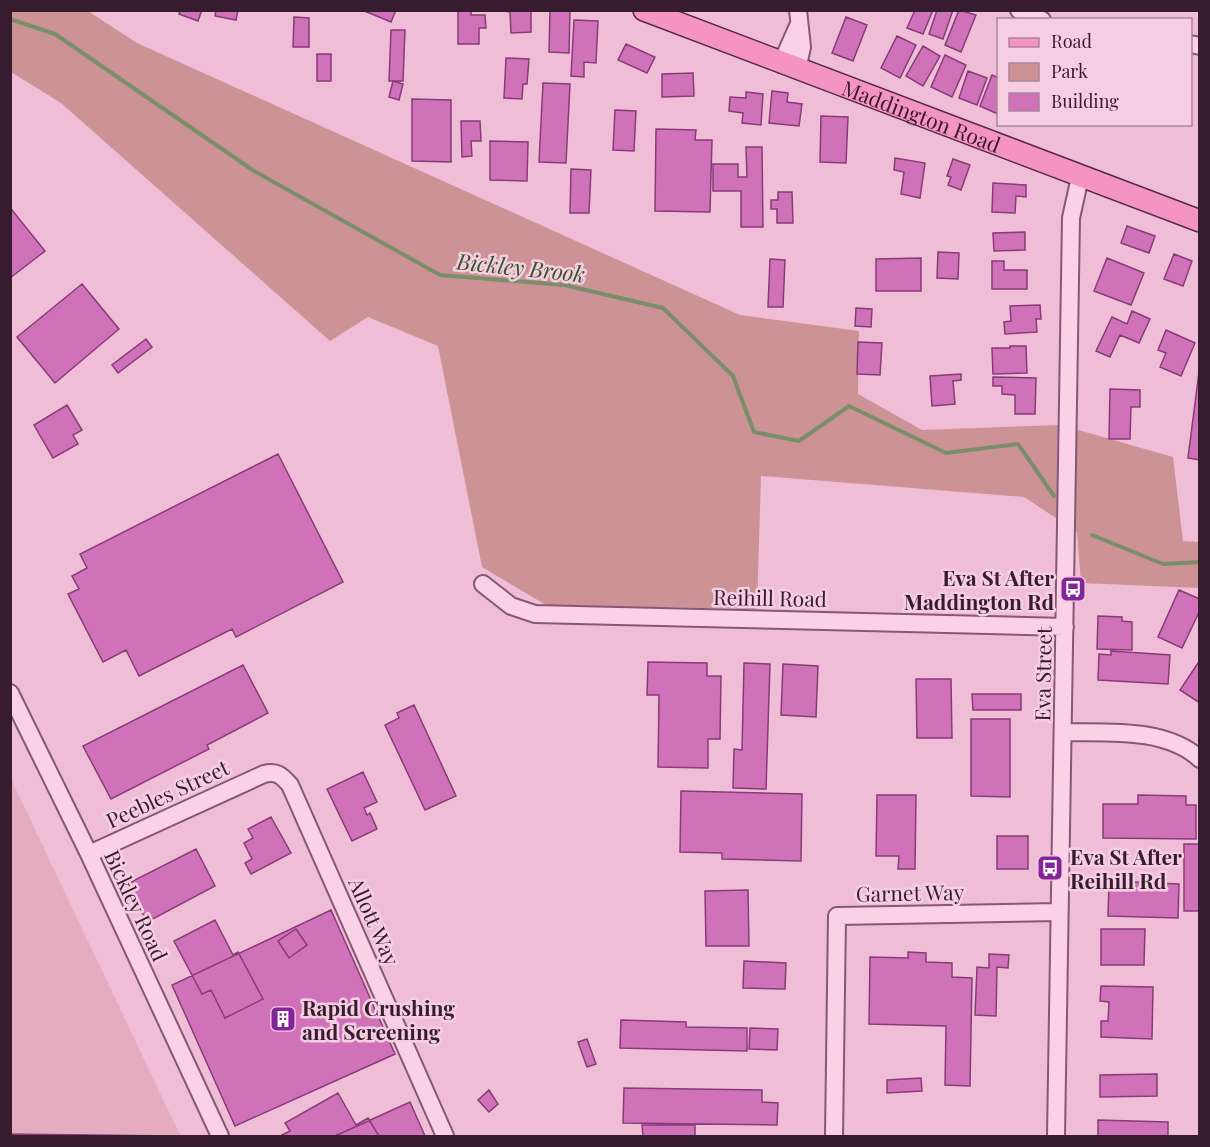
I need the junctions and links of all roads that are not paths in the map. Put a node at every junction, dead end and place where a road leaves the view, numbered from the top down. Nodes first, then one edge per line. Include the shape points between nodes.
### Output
1 (644, 10) edge
2 (1019, 10) edge
3 (798, 18) edge
4 (1037, 18) edge
5 (790, 67) junction
6 (1080, 177) junction
7 (1200, 221) edge
8 (483, 584) dead end
9 (1065, 627) junction
10 (10, 693) edge
11 (1063, 732) junction
12 (1200, 759) edge
13 (264, 774) joint
14 (89, 854) junction
15 (1059, 912) junction
16 (220, 1137) edge
17 (445, 1137) edge
18 (834, 1137) edge
19 (1056, 1137) edge

1 - 5 main road, Maddington Road
2 - 4 street
3 - 5 street via 802,47
5 - 6 main road, Maddington Road
6 - 7 main road, Maddington Road
6 - 9 street, Eva Street via 1071,218
8 - 9 street, Reihill Road via 511,606 535,614
9 - 11 street, Eva Street
10 - 14 street, Bickley Road
11 - 12 street via 1153,738 1173,742
11 - 15 street, Eva Street
13 - 14 street, Peebles Street
13 - 17 street, Allott Way via 281,775 290,785
14 - 16 street, Bickley Road
15 - 18 street, Garnet Way via 837,916
15 - 19 street, Eva Street

